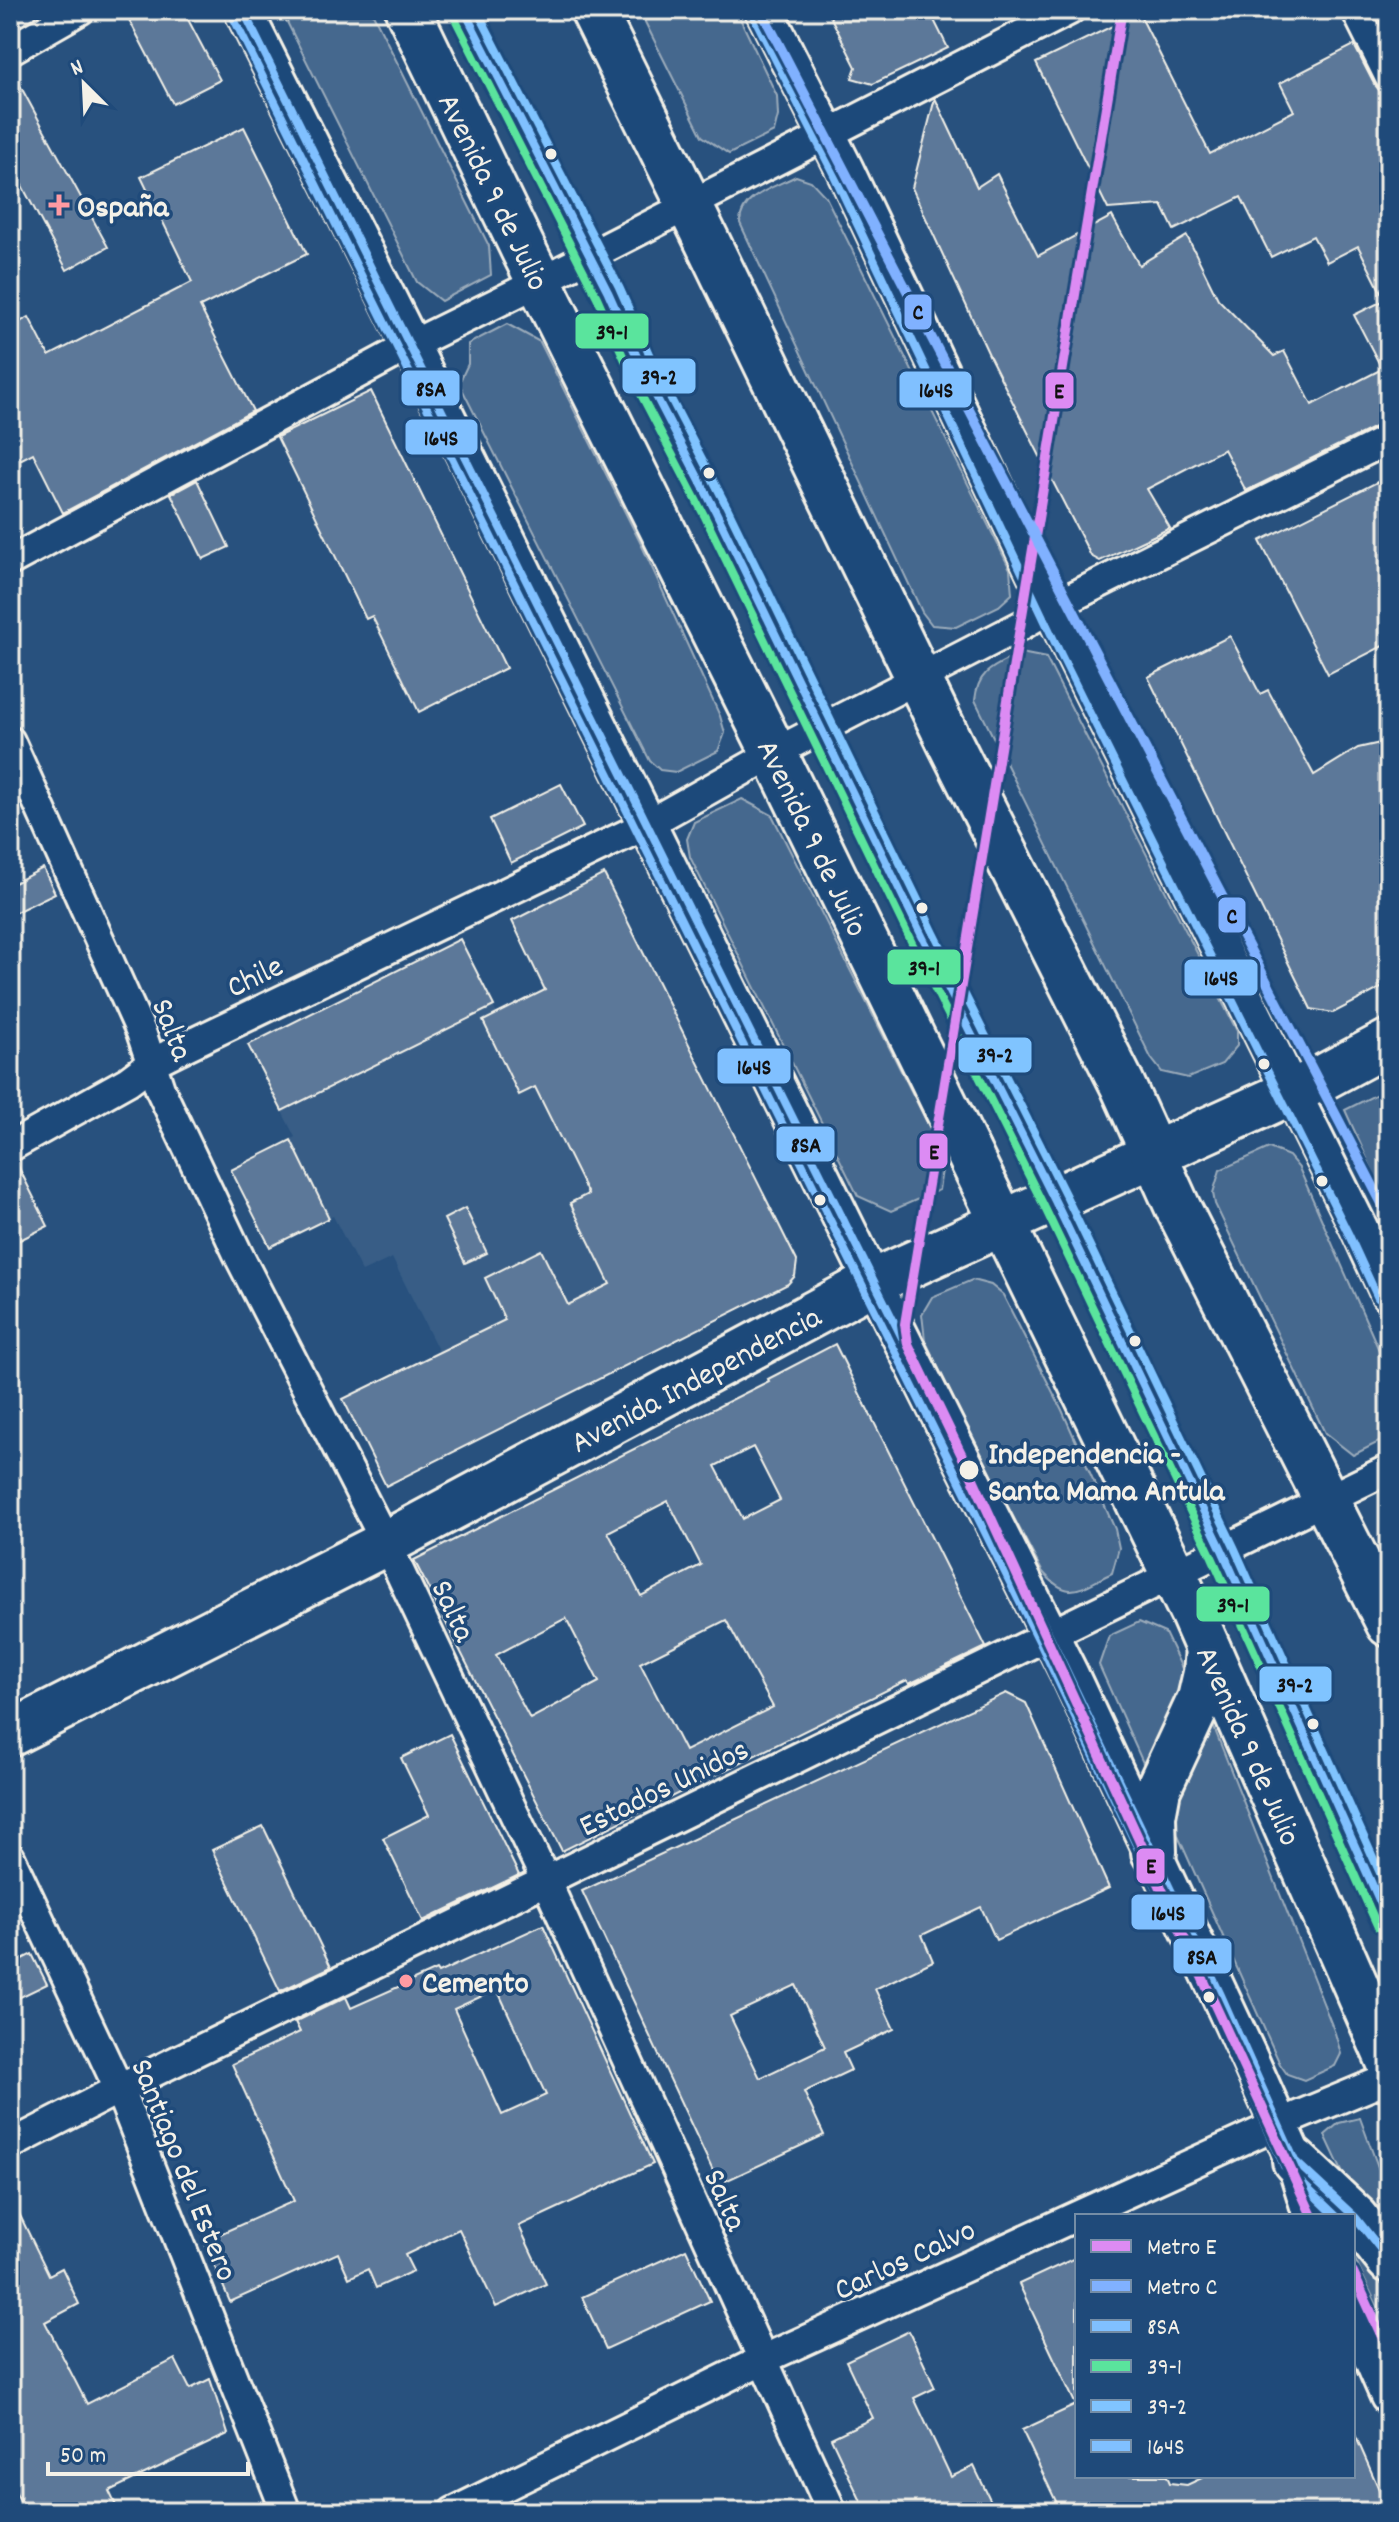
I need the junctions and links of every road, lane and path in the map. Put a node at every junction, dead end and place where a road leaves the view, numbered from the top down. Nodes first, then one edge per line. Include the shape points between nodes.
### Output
1 (80, 10) edge
2 (243, 10) edge
3 (408, 10) edge
4 (593, 10) edge
5 (764, 10) edge
6 (1070, 10) edge
7 (1356, 10) edge
8 (10, 50) edge
9 (1389, 76) edge
10 (827, 134) junction
11 (689, 205) junction
12 (539, 282) junction
13 (411, 345) junction
14 (1389, 439) edge
15 (10, 561) edge
16 (1052, 607) junction
17 (919, 679) junction
18 (10, 741) edge
19 (774, 753) junction
20 (646, 825) junction
21 (1389, 1042) edge
22 (152, 1063) junction
23 (1292, 1092) junction
24 (10, 1147) edge
25 (1154, 1153) junction
26 (1004, 1224) junction
27 (873, 1282) junction
28 (1389, 1293) edge
29 (1389, 1469) edge
30 (1327, 1501) junction
31 (386, 1543) junction
32 (1174, 1576) junction
33 (1389, 1624) edge
34 (1050, 1636) junction
35 (1208, 1649) junction
36 (10, 1734) edge
37 (1154, 1852) junction
38 (10, 1857) edge
39 (546, 1881) junction
40 (1389, 2061) edge
41 (1389, 2078) edge
42 (119, 2089) junction
43 (1286, 2143) junction
44 (10, 2145) edge
45 (1115, 2214) edge
46 (1311, 2214) edge
47 (1352, 2214) edge
48 (1355, 2217) edge
49 (1075, 2230) edge
50 (1389, 2260) edge
51 (1355, 2319) edge
52 (762, 2360) junction
53 (1389, 2396) edge
54 (286, 2512) edge
55 (453, 2512) edge
56 (832, 2512) edge

1 - 8 street
2 - 13 street
3 - 12 main road, Avenida 9 de Julio
4 - 11 main road
5 - 10 street
6 - 10 street
7 - 9 street
10 - 11 street
10 - 16 street
11 - 12 street
11 - 17 main road
12 - 13 street
12 - 19 main road, Avenida 9 de Julio
13 - 15 street
13 - 20 street
14 - 16 street, Chile
16 - 17 street, Chile
16 - 23 street
17 - 19 street, Chile
17 - 25 main road
18 - 22 street, Salta
19 - 20 street, Chile
19 - 26 main road, Avenida 9 de Julio
20 - 22 street, Chile
20 - 27 street
21 - 23 main road, Avenida Independencia
22 - 24 street, Chile
22 - 31 street, Salta via 239,1256
23 - 25 main road, Avenida Independencia
23 - 28 street
25 - 26 main road, Avenida Independencia
25 - 30 main road
26 - 27 main road, Avenida Independencia
26 - 32 main road, Avenida 9 de Julio
27 - 31 main road, Avenida Independencia
27 - 34 street
29 - 30 street, Estados Unidos
30 - 32 street, Estados Unidos
30 - 33 main road
31 - 36 main road, Avenida Independencia
31 - 39 street, Salta
32 - 34 street, Estados Unidos
32 - 35 main road, Avenida 9 de Julio
34 - 37 street
34 - 39 street, Estados Unidos
35 - 37 main road via 1200,1699 1158,1789
35 - 40 main road, Avenida 9 de Julio
37 - 43 street
38 - 42 street, Santiago del Estero
39 - 42 street, Estados Unidos
39 - 52 street, Salta
41 - 43 street, Carlos Calvo
42 - 44 street, Estados Unidos
42 - 54 street, Santiago del Estero
43 - 45 street, Carlos Calvo
43 - 46 street
43 - 47 main road
48 - 50 main road
49 - 52 street, Carlos Calvo
51 - 53 street
52 - 55 street, Carlos Calvo
52 - 56 street, Salta

